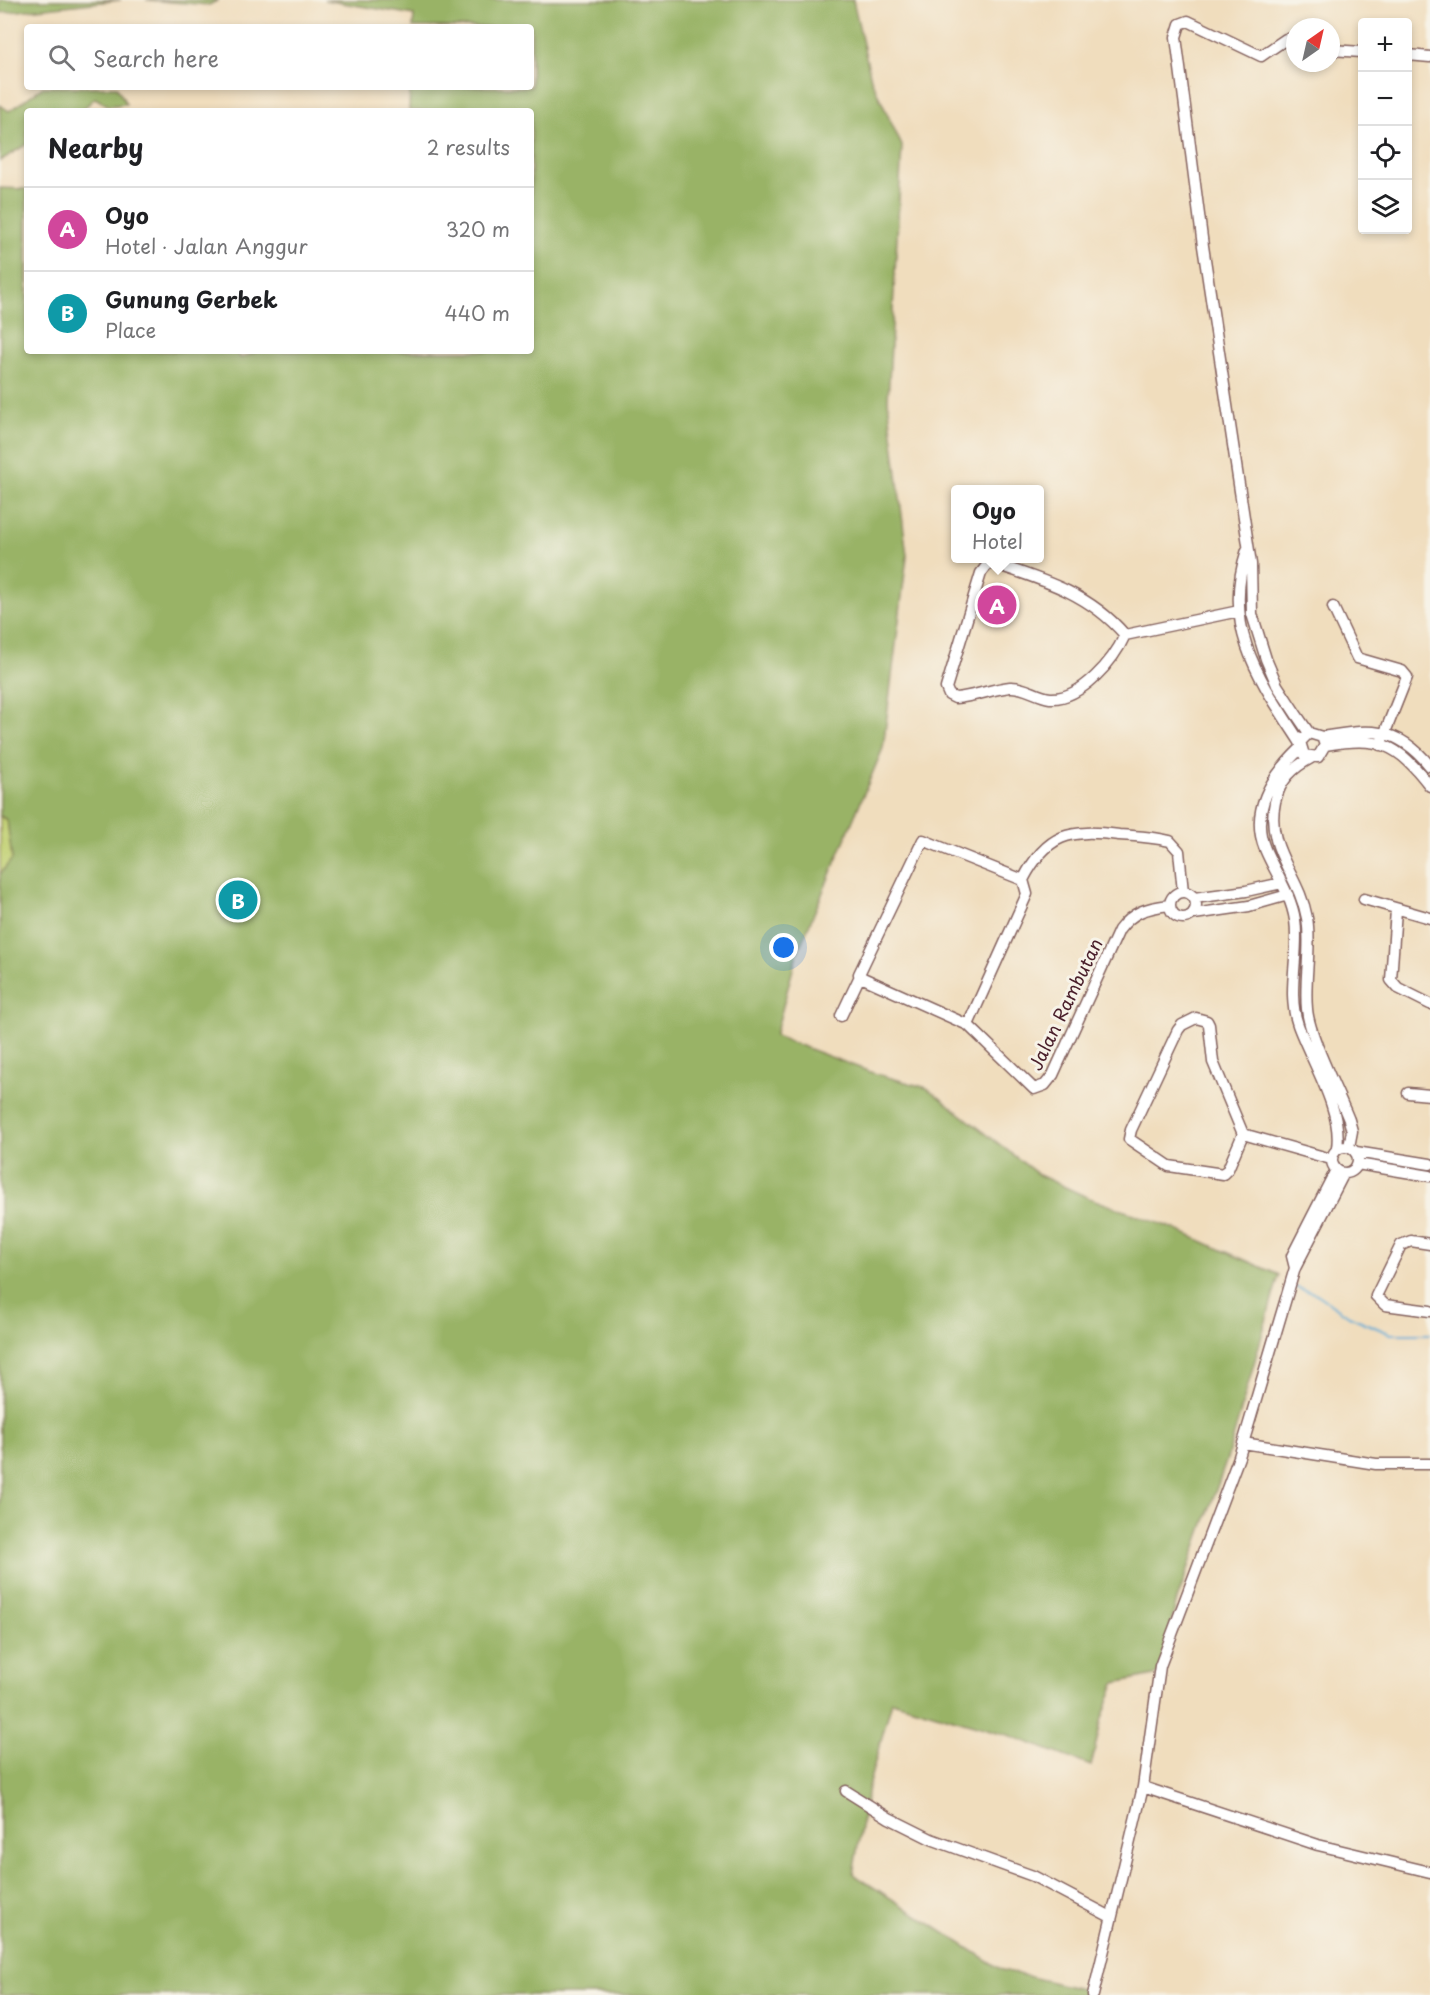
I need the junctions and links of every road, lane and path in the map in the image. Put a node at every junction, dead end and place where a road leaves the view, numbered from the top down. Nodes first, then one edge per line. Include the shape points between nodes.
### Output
1 (1286, 39) edge
2 (1340, 51) edge
3 (1358, 52) edge
4 (1412, 55) edge
5 (1430, 57) edge
6 (1247, 568) junction
7 (1333, 608) dead end
8 (1239, 610) junction
9 (1125, 635) junction
10 (1277, 685) junction
11 (1267, 691) junction
12 (1310, 733) junction
13 (1385, 733) junction
14 (1323, 741) junction
15 (1300, 745) junction
16 (1380, 745) junction
17 (1311, 758) junction
18 (1430, 766) edge
19 (1430, 786) edge
20 (1274, 838) junction
21 (1262, 839) junction
22 (1023, 880) junction
23 (1282, 883) junction
24 (1183, 891) junction
25 (1288, 895) junction
26 (1194, 898) junction
27 (1364, 898) dead end
28 (1169, 905) junction
29 (1396, 910) junction
30 (1194, 914) junction
31 (1430, 918) edge
32 (860, 976) junction
33 (1430, 1004) edge
34 (841, 1016) dead end
35 (968, 1025) junction
36 (1408, 1093) dead end
37 (1430, 1095) edge
38 (1243, 1134) junction
39 (1337, 1148) junction
40 (1352, 1150) junction
41 (1331, 1159) junction
42 (1357, 1164) junction
43 (1430, 1164) edge
44 (1340, 1172) junction
45 (1430, 1176) edge
46 (1430, 1244) edge
47 (1430, 1311) edge
48 (1243, 1444) junction
49 (1430, 1464) edge
50 (1143, 1786) junction
51 (846, 1791) dead end
52 (1430, 1872) edge
53 (1112, 1917) junction
54 (1093, 1995) edge

1 - 6 street via 1261,56 1188,21 1180,24 1176,37
2 - 3 street
4 - 5 street
6 - 8 street
6 - 10 street via 1256,632
7 - 13 street via 1357,658 1402,671 1407,677
8 - 9 street
8 - 11 street via 1248,655
9 - 9 street via 1116,653 1100,670 1062,697 1013,687 955,698 949,695 946,683 981,573 988,564 1058,585 1089,603
10 - 11 street
10 - 12 street
11 - 15 street
12 - 14 street
12 - 15 street
13 - 14 street via 1364,730
13 - 16 street
13 - 18 street via 1410,745
14 - 16 street
14 - 17 street via 1318,757
15 - 17 street via 1304,755
15 - 21 street via 1268,788 1261,816
16 - 19 street via 1405,756
17 - 20 street via 1294,767 1281,786 1273,814
20 - 21 street
20 - 40 street via 1303,902 1307,921 1307,1013 1351,1126
21 - 23 street
22 - 24 street via 1042,851 1063,837 1083,831 1174,843 1179,851
22 - 32 street via 923,840
22 - 35 street via 1027,894
23 - 25 street
23 - 26 street
24 - 26 street
24 - 28 street via 1172,897
25 - 30 street via 1249,906
25 - 39 street via 1295,922 1295,1014 1339,1128
26 - 30 street
27 - 29 street
28 - 30 street via 1178,918
28 - 35 street, Jalan Rambutan via 1140,910 1119,930 1045,1085 1034,1089
29 - 31 street
29 - 33 street via 1391,980 1398,988
32 - 34 street
32 - 35 street
36 - 37 street
38 - 38 street via 1214,1062 1209,1025 1201,1019 1189,1020 1178,1030 1129,1139 1169,1166 1221,1174 1228,1169
38 - 41 street
39 - 40 street
39 - 41 street
40 - 42 street
40 - 43 street
41 - 44 street
42 - 44 street via 1352,1171
42 - 45 street
44 - 48 street via 1294,1271
46 - 47 street via 1411,1241 1401,1245 1376,1296 1385,1305
48 - 49 street via 1376,1464
48 - 50 street via 1165,1653 1156,1686
50 - 52 street via 1318,1845
50 - 53 street
51 - 53 street via 930,1839 1033,1876
53 - 54 street

